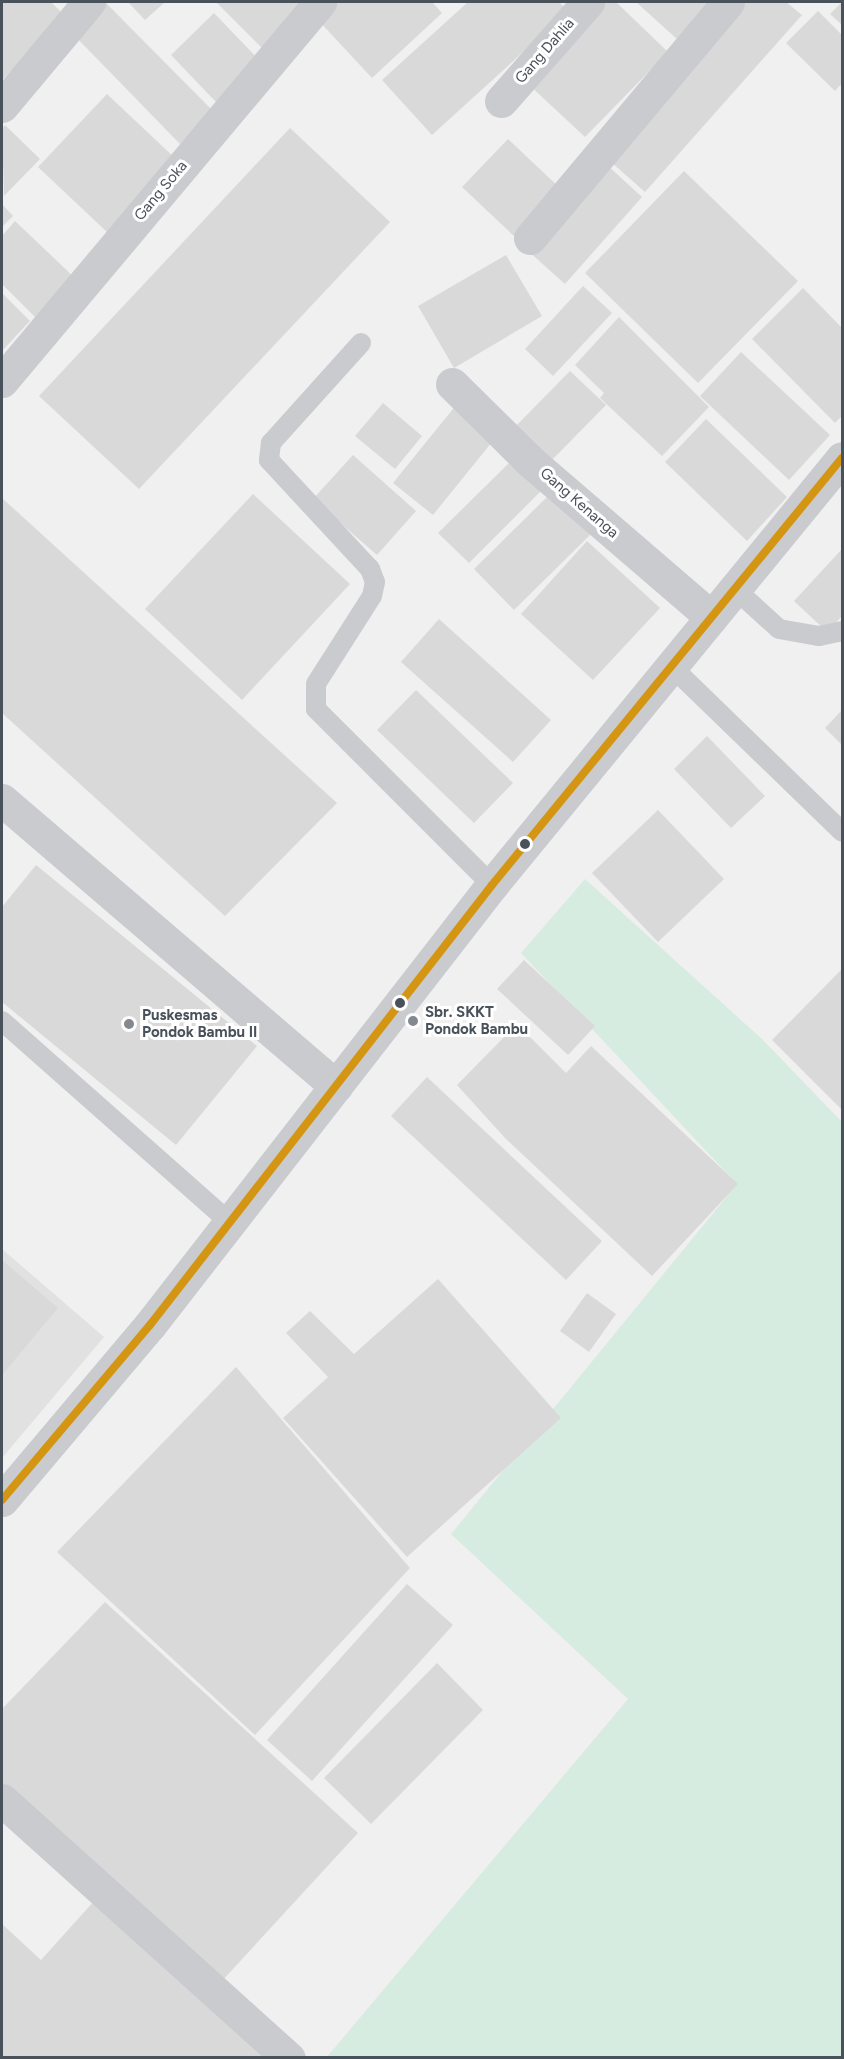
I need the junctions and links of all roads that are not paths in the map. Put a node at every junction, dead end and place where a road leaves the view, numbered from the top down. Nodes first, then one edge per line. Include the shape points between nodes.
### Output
1 (89, 2) edge
2 (320, 2) edge
3 (588, 2) edge
4 (728, 2) edge
5 (501, 101) dead end
6 (2, 106) edge
7 (530, 238) dead end
8 (361, 343) dead end
9 (2, 381) edge
10 (452, 384) dead end
11 (843, 458) edge
12 (735, 589) junction
13 (711, 617) junction
14 (843, 632) edge
15 (671, 666) junction
16 (2, 800) edge
17 (843, 832) edge
18 (492, 885) junction
19 (2, 1021) edge
20 (336, 1086) junction
21 (228, 1221) junction
22 (2, 1500) edge
23 (2, 1800) edge
24 (289, 2058) edge

1 - 6 street
2 - 9 street, Gang Soka
3 - 5 street, Gang Dahlia
4 - 7 street
8 - 18 lane via 271,443 269,460 276,472 370,568 375,582 372,596 316,684 316,709
10 - 13 street, Gang Kenanga via 531,462
11 - 12 street
12 - 13 street
12 - 14 lane via 779,629 819,636
13 - 15 street
15 - 17 lane
15 - 18 street
16 - 20 street
18 - 20 street
19 - 21 lane
20 - 21 street
21 - 22 street via 150,1325
23 - 24 street

